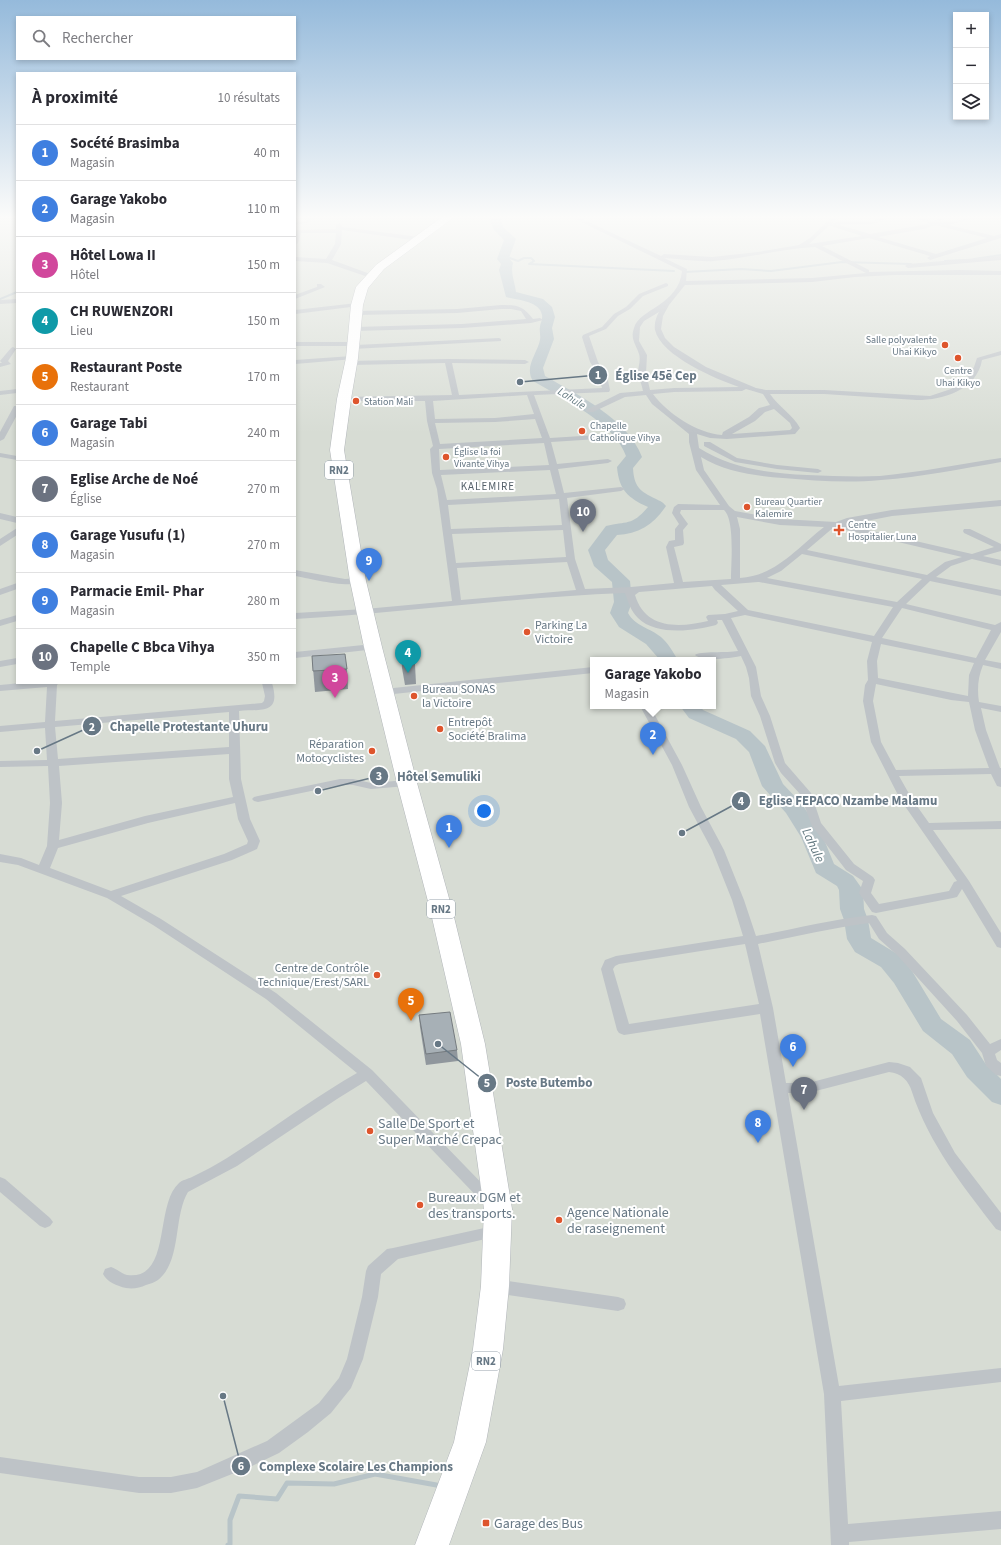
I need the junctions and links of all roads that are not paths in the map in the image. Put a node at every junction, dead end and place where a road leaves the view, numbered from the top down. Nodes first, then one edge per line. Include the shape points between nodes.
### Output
1 (314, 290) edge
2 (361, 290) edge
3 (653, 290) edge
4 (677, 290) edge
5 (296, 297) edge
6 (0, 302) edge
7 (16, 302) edge
8 (666, 304) junction
9 (357, 309) junction
10 (296, 312) edge
11 (540, 320) dead end
12 (531, 321) junction
13 (355, 329) junction
14 (499, 340) dead end
15 (296, 344) edge
16 (15, 349) edge
17 (0, 351) edge
18 (352, 353) junction
19 (1001, 353) edge
20 (448, 361) junction
21 (296, 362) edge
22 (525, 362) dead end
23 (16, 363) edge
24 (2, 364) edge
25 (752, 389) junction
26 (16, 391) edge
27 (648, 392) junction
28 (765, 392) junction
29 (0, 393) edge
30 (530, 393) junction
31 (456, 398) junction
32 (344, 399) junction
33 (429, 399) junction
34 (775, 406) junction
35 (590, 410) dead end
36 (538, 416) junction
37 (14, 421) edge
38 (431, 421) junction
39 (688, 428) junction
40 (598, 437) dead end
41 (725, 437) junction
42 (0, 439) edge
43 (546, 441) junction
44 (707, 444) junction
45 (437, 447) junction
46 (696, 450) junction
47 (0, 455) edge
48 (16, 458) edge
49 (1001, 460) edge
50 (608, 461) dead end
51 (553, 467) junction
52 (953, 467) junction
53 (436, 473) junction
54 (622, 489) dead end
55 (560, 495) junction
56 (442, 503) junction
57 (999, 505) edge
58 (729, 511) junction
59 (0, 516) edge
60 (16, 520) edge
61 (835, 525) junction
62 (567, 527) junction
63 (968, 530) dead end
64 (16, 532) edge
65 (446, 532) junction
66 (0, 544) edge
67 (1001, 548) edge
68 (801, 551) junction
69 (968, 557) junction
70 (571, 559) junction
71 (1001, 563) edge
72 (452, 566) junction
73 (296, 573) edge
74 (928, 578) junction
75 (759, 579) junction
76 (358, 581) junction
77 (736, 581) junction
78 (715, 582) junction
79 (679, 585) junction
80 (16, 586) edge
81 (632, 590) junction
82 (0, 592) edge
83 (581, 592) junction
84 (1001, 593) edge
85 (457, 602) junction
86 (899, 605) junction
87 (365, 612) junction
88 (745, 612) junction
89 (296, 616) edge
90 (725, 617) junction
91 (16, 618) edge
92 (0, 623) edge
93 (1000, 627) edge
94 (877, 640) junction
95 (373, 647) junction
96 (743, 653) junction
97 (296, 655) edge
98 (700, 655) dead end
99 (16, 661) edge
100 (980, 662) junction
101 (0, 664) edge
102 (1001, 666) edge
103 (590, 670) edge
104 (873, 680) junction
105 (42, 684) edge
106 (53, 684) edge
107 (267, 684) edge
108 (0, 688) edge
109 (384, 692) junction
110 (974, 702) junction
111 (647, 709) edge
112 (1001, 709) edge
113 (234, 710) junction
114 (50, 725) junction
115 (0, 729) edge
116 (234, 750) junction
117 (52, 763) junction
118 (0, 764) edge
119 (998, 771) edge
120 (892, 772) junction
121 (407, 783) junction
122 (1001, 784) edge
123 (239, 799) junction
124 (258, 799) dead end
125 (1001, 825) edge
126 (925, 827) junction
127 (53, 846) junction
128 (0, 858) edge
129 (43, 870) junction
130 (965, 884) junction
131 (111, 895) junction
132 (874, 914) junction
133 (751, 940) junction
134 (1001, 944) edge
135 (766, 1008) junction
136 (1001, 1044) edge
137 (988, 1052) junction
138 (1001, 1071) edge
139 (366, 1074) junction
140 (779, 1088) junction
141 (0, 1183) edge
142 (498, 1220) junction
143 (45, 1222) dead end
144 (1001, 1225) edge
145 (111, 1274) dead end
146 (495, 1286) junction
147 (618, 1304) dead end
148 (1001, 1375) edge
149 (832, 1394) junction
150 (0, 1465) edge
151 (1001, 1520) edge
152 (839, 1540) edge
153 (432, 1545) edge

1 - 5 street
2 - 9 highway, RN2
3 - 30 street via 641,295 604,328 585,337 594,362 603,376 606,390
4 - 8 street
6 - 7 street
8 - 25 street via 660,316 658,329 669,345 696,365 732,383
8 - 27 street via 642,320 637,327 636,341 643,355 642,373
9 - 10 street
9 - 12 street via 457,311 511,307 523,310
9 - 13 highway, RN2
11 - 12 street
12 - 13 street
13 - 18 highway, RN2
14 - 18 street
15 - 18 street
16 - 17 street
16 - 24 street
18 - 20 street
18 - 21 street
18 - 32 highway, RN2
19 - 28 street via 979,359 975,373 963,385 941,397
20 - 22 street
20 - 31 street
23 - 24 street
25 - 27 street
25 - 28 street
26 - 29 street
27 - 35 street via 623,394
27 - 39 street via 655,402
28 - 34 street
30 - 31 street
30 - 36 street
31 - 33 street
32 - 33 street
32 - 76 highway, RN2 via 337,450
33 - 38 street
34 - 41 street via 762,410 752,420 726,434
34 - 41 street via 793,422 796,428 792,432
36 - 38 street
36 - 43 street
37 - 42 street
38 - 45 street
39 - 41 street via 710,436
39 - 46 street via 693,434
40 - 43 street
41 - 44 street
43 - 45 street
43 - 51 street
44 - 46 street
44 - 52 street via 735,460 818,471 857,473
45 - 53 street via 434,449
46 - 52 street via 717,462 784,476 866,479
46 - 58 street via 700,470
47 - 48 street
49 - 52 street
50 - 51 street
51 - 53 street
51 - 55 street
53 - 56 street
54 - 55 street
55 - 56 street
55 - 62 street via 563,497
56 - 65 street
57 - 61 street via 892,513
58 - 61 street via 780,522
58 - 77 street via 736,529
58 - 79 street via 678,507 676,513 684,524 679,529 680,543 672,543 670,547
59 - 60 street
61 - 68 street via 812,540
61 - 69 street
62 - 65 street
62 - 70 street
63 - 67 street
64 - 66 street
65 - 72 street
67 - 69 street
68 - 74 street
68 - 75 street via 778,569
69 - 71 street
69 - 74 street via 948,564
70 - 72 street
70 - 83 street
72 - 85 street
73 - 76 street via 345,582
74 - 84 street
74 - 86 street
75 - 77 street
75 - 86 street
76 - 87 highway, RN2
77 - 78 street
78 - 79 street
78 - 88 street via 718,588
79 - 81 street
80 - 82 street
81 - 83 street
81 - 90 street via 634,592 630,593 633,606 638,614 653,625 694,628 713,623 711,617
83 - 85 street
85 - 87 street
86 - 93 street
86 - 94 street
87 - 89 street
87 - 95 highway, RN2
88 - 90 street
88 - 94 street
90 - 96 street
91 - 92 street
93 - 100 street
94 - 100 street
94 - 104 street via 872,661
95 - 97 street
95 - 109 highway, RN2
96 - 98 street via 728,656
96 - 132 street via 751,667 756,696 780,763 805,793 816,824 850,867 869,880 865,893
99 - 101 street
100 - 102 street
100 - 110 street via 974,676
103 - 109 street
104 - 110 street
104 - 120 street via 868,701 872,724 876,742
105 - 108 street
106 - 114 street
107 - 113 street via 271,698 268,705
109 - 121 highway, RN2
110 - 112 street
110 - 119 street via 978,720
111 - 133 street via 678,765 695,807 718,850
113 - 114 street
113 - 116 street
114 - 115 street
114 - 117 street
116 - 117 street
116 - 123 street
117 - 118 street
117 - 127 street via 56,803
119 - 120 street
119 - 122 street
120 - 126 street
121 - 124 street via 371,786 340,782
121 - 142 highway, RN2 via 441,909 473,1044
123 - 127 street via 131,823
123 - 131 street via 254,846
125 - 126 street
126 - 130 street
127 - 129 street
128 - 129 street
129 - 131 street
130 - 132 street via 958,885 953,894
130 - 134 street
131 - 139 street via 271,996
132 - 133 street
132 - 137 street via 883,936 962,1018
133 - 135 street
133 - 135 street via 616,960 610,963 607,969 624,1030
135 - 140 street
136 - 137 street
137 - 138 street via 991,1062
139 - 142 street via 452,1163
139 - 145 street via 339,1089 233,1162 184,1188 176,1200 164,1261 156,1273 145,1280 132,1282 120,1281
140 - 144 street via 808,1088 889,1067 905,1071 916,1082 926,1113 950,1157
140 - 149 street
141 - 143 street
142 - 146 highway, RN2
142 - 150 street via 393,1254 374,1271 355,1359 344,1383 325,1408 273,1447 197,1480 171,1486 139,1485
146 - 147 street
146 - 153 highway, RN2 via 488,1350 470,1442
148 - 149 street
149 - 152 street
151 - 152 street

